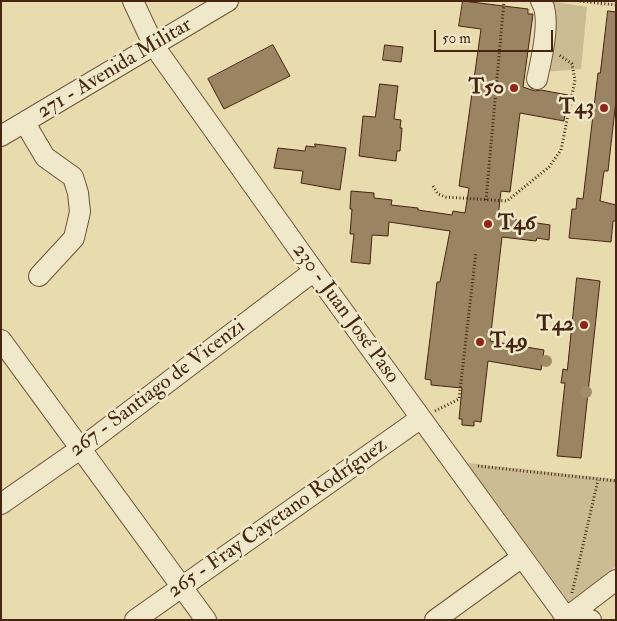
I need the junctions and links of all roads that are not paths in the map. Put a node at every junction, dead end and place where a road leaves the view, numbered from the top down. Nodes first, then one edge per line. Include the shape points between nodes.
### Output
1 (133, 1) edge
2 (228, 1) edge
3 (541, 1) edge
4 (154, 46) junction
5 (538, 79) dead end
6 (25, 122) junction
7 (1, 136) edge
8 (314, 271) junction
9 (39, 276) dead end
10 (1, 340) edge
11 (421, 418) junction
12 (80, 449) junction
13 (1, 504) edge
14 (522, 557) junction
15 (616, 580) edge
16 (181, 586) junction
17 (568, 618) edge
18 (135, 620) edge
19 (206, 620) edge
20 (435, 620) edge
21 (591, 620) edge

1 - 4 street, 230 - Juan José Paso
2 - 4 street, 271 - Avenida Militar
3 - 5 street via 546,15
4 - 6 street, 271 - Avenida Militar
4 - 8 street, 230 - Juan José Paso
6 - 7 street, 271 - Avenida Militar
6 - 9 street via 45,157 73,177 80,212 74,238
8 - 11 street, 230 - Juan José Paso
8 - 12 street, 267 - Santiago de Vicenzi
10 - 12 street
11 - 14 street, 230 - Juan José Paso
11 - 16 street, 265 - Fray Cayetano Rodríguez
12 - 13 street, 267 - Santiago de Vicenzi
12 - 16 street
14 - 17 street, 230 - Juan José Paso
14 - 20 street
15 - 17 street
16 - 18 street, 265 - Fray Cayetano Rodríguez
16 - 19 street
17 - 21 street

